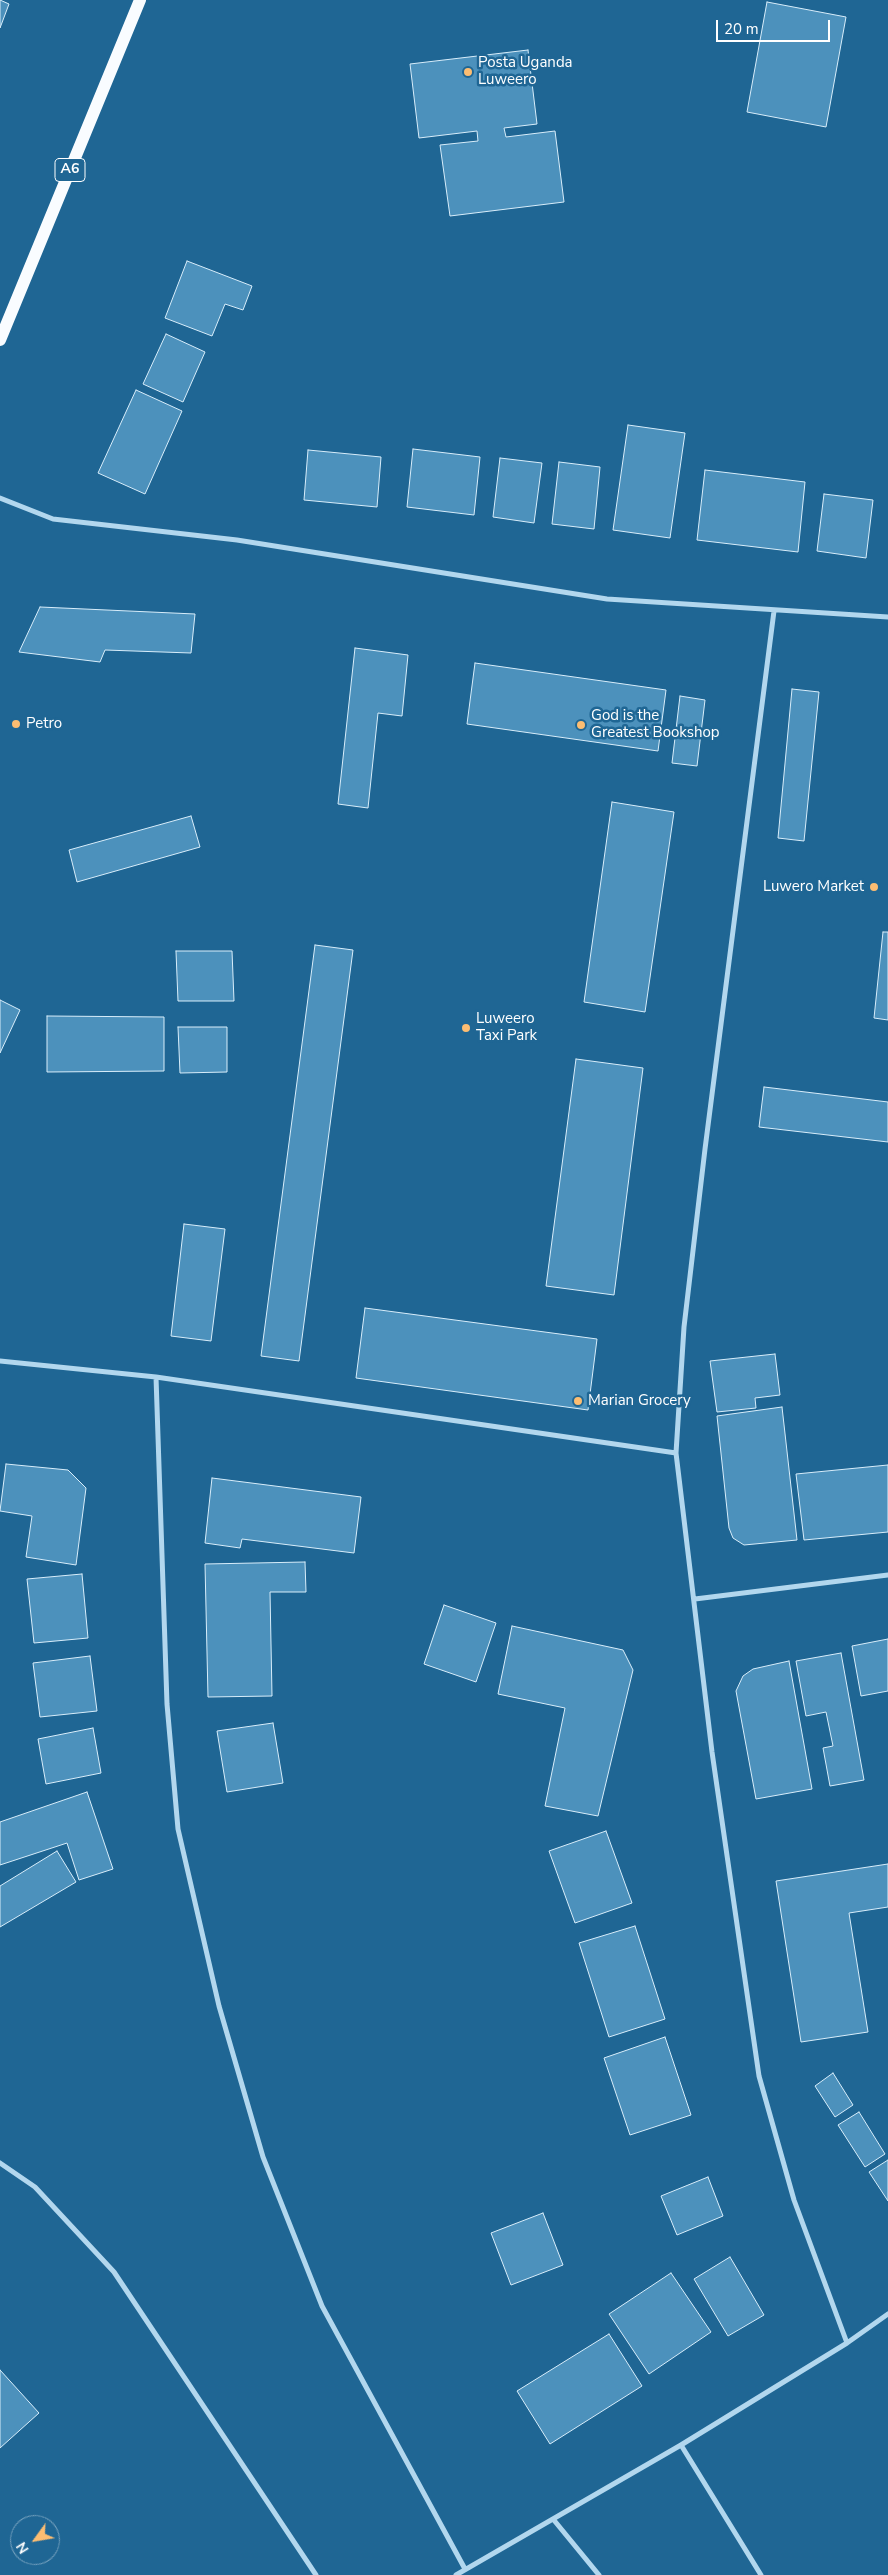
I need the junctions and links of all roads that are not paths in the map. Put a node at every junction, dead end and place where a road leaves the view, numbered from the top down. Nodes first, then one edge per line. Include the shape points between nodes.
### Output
1 (140, 0) edge
2 (0, 340) edge
3 (0, 498) edge
4 (774, 611) junction
5 (888, 617) edge
6 (0, 1361) edge
7 (156, 1377) junction
8 (676, 1453) junction
9 (888, 1575) edge
10 (695, 1598) junction
11 (0, 2163) edge
12 (888, 2314) edge
13 (847, 2343) junction
14 (681, 2445) junction
15 (553, 2519) junction
16 (465, 2569) junction
17 (316, 2575) edge
18 (456, 2575) edge
19 (599, 2575) edge
20 (761, 2575) edge

1 - 2 main road, A6
3 - 4 street via 53,519 237,540 607,599
4 - 5 street
4 - 8 street via 684,1327
6 - 7 street
7 - 8 street
7 - 16 street via 167,1704 178,1829 219,2006 263,2157 322,2306
8 - 10 street
9 - 10 street
10 - 13 street via 712,1752 759,2076 794,2200
11 - 17 street via 35,2187 114,2272
12 - 13 street
13 - 14 street
14 - 15 street
14 - 20 street
15 - 16 street
15 - 19 street
16 - 18 street

